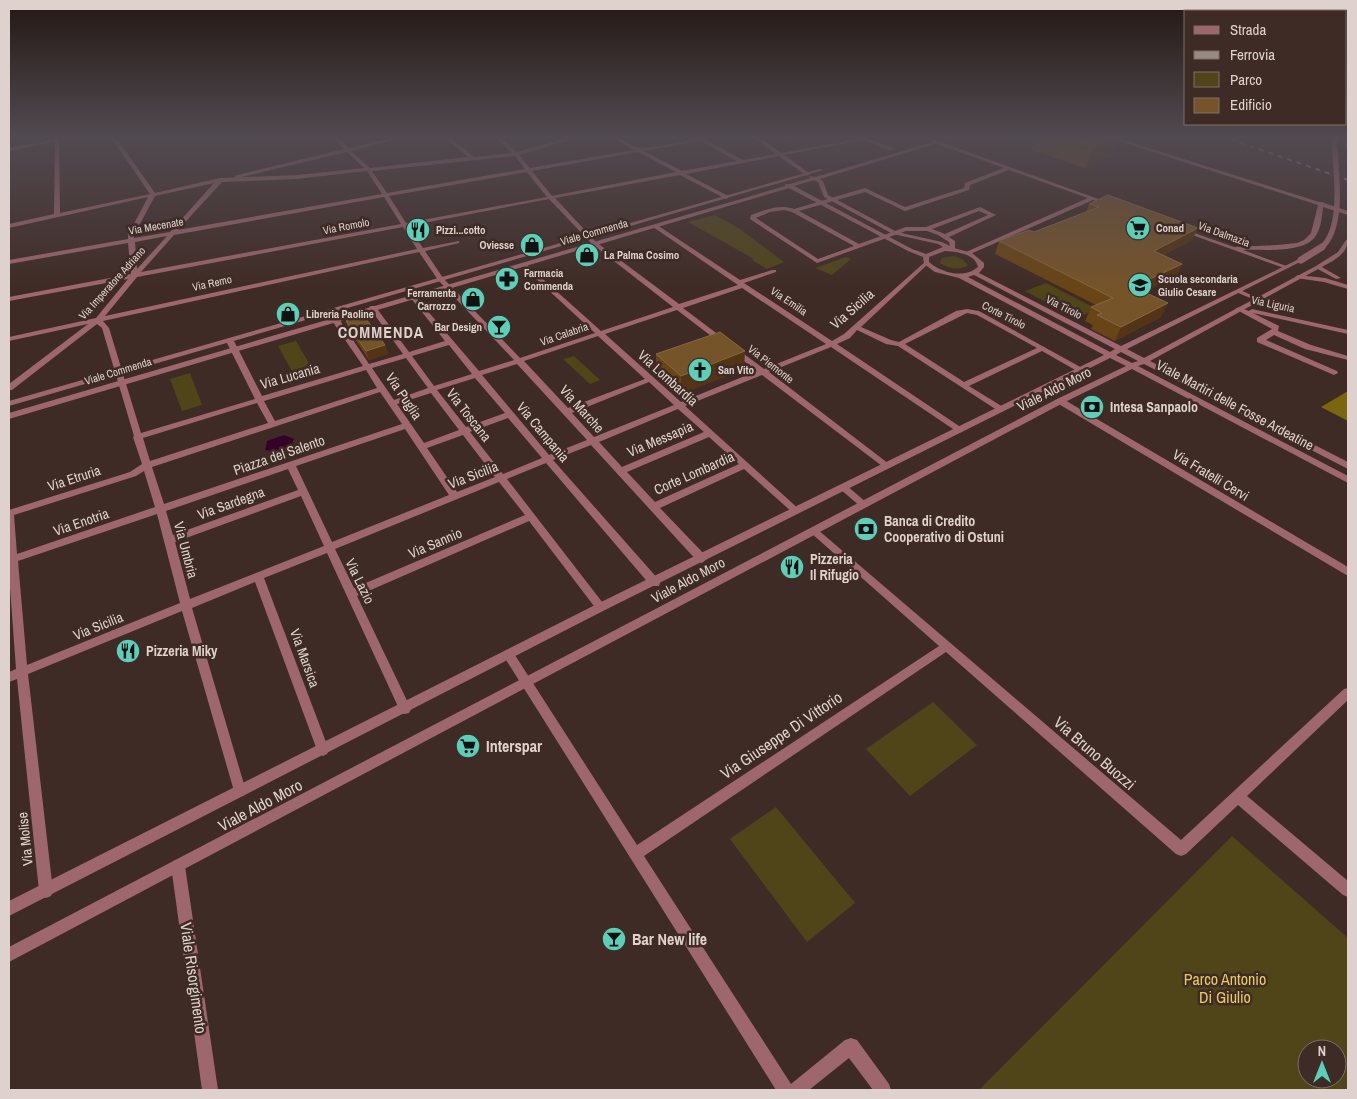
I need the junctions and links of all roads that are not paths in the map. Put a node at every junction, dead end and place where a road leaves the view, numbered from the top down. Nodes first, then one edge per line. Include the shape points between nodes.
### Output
1 (57, 187) edge
2 (148, 187) edge
3 (185, 187) edge
4 (214, 187) edge
5 (379, 187) edge
6 (428, 187) edge
7 (542, 187) edge
8 (607, 187) edge
9 (708, 187) edge
10 (761, 187) edge
11 (789, 187) edge
12 (790, 187) edge
13 (823, 187) edge
14 (967, 187) edge
15 (1063, 187) edge
16 (1270, 187) edge
17 (1335, 187) edge
18 (153, 194) junction
19 (384, 195) junction
20 (726, 197) junction
21 (551, 198) junction
22 (1093, 198) junction
23 (832, 199) junction
24 (821, 203) junction
25 (1321, 203) junction
26 (1117, 206) edge
27 (794, 211) junction
28 (1348, 213) edge
29 (57, 215) junction
30 (405, 225) junction
31 (9, 226) edge
32 (655, 226) junction
33 (930, 228) junction
34 (1180, 229) edge
35 (173, 233) junction
36 (895, 233) junction
37 (886, 236) junction
38 (946, 236) junction
39 (591, 240) junction
40 (131, 241) junction
41 (457, 242) dead end
42 (1348, 242) edge
43 (859, 246) junction
44 (1233, 249) junction
45 (421, 250) junction
46 (953, 250) junction
47 (968, 253) junction
48 (926, 259) junction
49 (9, 262) edge
50 (523, 264) junction
51 (1286, 267) junction
52 (1318, 267) junction
53 (774, 271) dead end
54 (974, 273) junction
55 (959, 275) junction
56 (134, 276) junction
57 (1298, 277) junction
58 (1348, 282) edge
59 (444, 283) junction
60 (742, 283) junction
61 (1348, 287) edge
62 (1238, 291) junction
63 (412, 296) junction
64 (9, 299) edge
65 (1257, 299) junction
66 (678, 307) junction
67 (373, 308) junction
68 (1239, 309) junction
69 (332, 315) junction
70 (98, 320) junction
71 (856, 327) junction
72 (1274, 332) junction
73 (1348, 332) edge
74 (600, 334) junction
75 (9, 338) edge
76 (230, 341) junction
77 (450, 342) junction
78 (832, 344) junction
79 (900, 344) junction
80 (235, 348) junction
81 (1043, 348) junction
82 (1120, 349) junction
83 (1109, 354) junction
84 (408, 355) junction
85 (1348, 358) edge
86 (519, 361) junction
87 (1138, 363) junction
88 (368, 368) junction
89 (1080, 369) junction
90 (762, 371) junction
91 (1334, 373) dead end
92 (478, 375) junction
93 (119, 377) junction
94 (651, 379) junction
95 (964, 385) junction
96 (9, 388) edge
97 (382, 389) junction
98 (433, 390) junction
99 (260, 400) junction
100 (1060, 401) junction
101 (9, 404) edge
102 (392, 404) junction
103 (679, 405) junction
104 (1000, 409) junction
105 (566, 412) junction
106 (510, 414) junction
107 (9, 416) edge
108 (272, 424) junction
109 (407, 425) junction
110 (958, 430) junction
111 (465, 432) junction
112 (710, 433) junction
113 (137, 437) junction
114 (592, 441) junction
115 (422, 447) junction
116 (548, 460) junction
117 (292, 465) junction
118 (745, 465) junction
119 (146, 466) junction
120 (886, 466) junction
121 (1348, 466) edge
122 (620, 471) junction
123 (501, 479) junction
124 (1348, 480) edge
125 (843, 487) junction
126 (302, 492) junction
127 (455, 496) junction
128 (864, 505) junction
129 (653, 506) junction
130 (160, 510) junction
131 (796, 511) junction
132 (9, 514) edge
133 (530, 517) junction
134 (814, 531) junction
135 (9, 536) edge
136 (170, 540) junction
137 (328, 548) junction
138 (702, 559) junction
139 (11, 560) junction
140 (1348, 572) edge
141 (258, 576) junction
142 (655, 583) junction
143 (352, 594) junction
144 (186, 605) junction
145 (601, 607) junction
146 (947, 646) junction
147 (509, 655) junction
148 (22, 672) junction
149 (9, 677) edge
150 (527, 682) junction
151 (1348, 693) edge
152 (405, 709) junction
153 (323, 750) junction
154 (240, 791) junction
155 (1237, 796) junction
156 (634, 854) junction
157 (178, 866) junction
158 (46, 890) junction
159 (1348, 890) edge
160 (9, 909) edge
161 (9, 955) edge
162 (210, 1090) edge
163 (785, 1090) edge
164 (796, 1090) edge
165 (883, 1090) edge

1 - 29 street
2 - 18 street
3 - 18 street
4 - 35 street, Via Imperatore Adriano
5 - 19 street, Via Marche
6 - 19 street, Via Mecenate
7 - 21 street, Via Piemonte
8 - 21 street, Via Romolo
9 - 20 street
10 - 20 street, Viale Commenda
11 - 32 street, Viale Commenda
12 - 24 street, Via Tirolo
13 - 23 street via 826,196
14 - 23 street via 905,209 865,190
15 - 22 street
16 - 25 street
17 - 51 street, bridge via 1333,235 1323,247
18 - 29 street
18 - 40 street via 131,235
19 - 30 street, Via Marche
19 - 35 street, Via Mecenate
20 - 39 street, Viale Commenda
21 - 30 street, Via Romolo
21 - 39 street, Via Piemonte
22 - 26 street
22 - 47 street
23 - 24 street
23 - 36 street
24 - 27 street
24 - 37 street, Via Tirolo
25 - 28 street
25 - 44 street via 1318,220 1308,242 1298,246
27 - 43 street
27 - 43 street via 772,210 753,218 816,261
29 - 31 street
30 - 45 street, Via Marche
30 - 56 street, Via Romolo
32 - 39 street, Viale Commenda
32 - 60 street, Via Emilia
33 - 36 street via 918,227
33 - 38 street
33 - 38 street via 980,209 993,215
34 - 44 street, Via Dalmazia
35 - 40 street, Via Mecenate
35 - 56 street, Via Imperatore Adriano
36 - 37 street
36 - 46 street via 940,243
37 - 43 street
37 - 48 street, Via Tirolo
38 - 46 street via 952,241
39 - 50 street, Viale Commenda
39 - 59 street, Viale Commenda
39 - 66 street, Via Piemonte
40 - 49 street, Via Mecenate
40 - 56 street
41 - 45 street, Via Remo
42 - 52 street, Viale Aldo Moro via 1340,253
44 - 51 street, Via Dalmazia
45 - 59 street, Via Marche
45 - 70 street, Via Remo
46 - 47 street
46 - 48 street via 936,250
47 - 54 street via 981,263
48 - 55 street, Via Tirolo via 942,273
48 - 71 street, Via Sicilia
50 - 59 street, Viale Commenda
50 - 74 street, Via Lombardia
51 - 62 street
52 - 57 street, Viale Aldo Moro
52 - 58 street via 1330,276
53 - 60 street, Via Calabria
54 - 55 street, Via Tirolo
54 - 82 street, Via Tirolo
55 - 83 street, Via Tirolo
56 - 64 street, Via Romolo
56 - 70 street, Via Imperatore Adriano
57 - 61 street
57 - 65 street, Viale Aldo Moro
59 - 63 street, Viale Commenda
59 - 69 street, Viale Commenda
59 - 86 street, Via Marche
60 - 66 street, Via Calabria
60 - 78 street, Via Emilia
62 - 65 street
62 - 82 street
63 - 67 street, Viale Commenda
63 - 77 street, Via Campania
65 - 68 street, Viale Aldo Moro
66 - 74 street, Via Calabria
66 - 90 street, Via Piemonte
67 - 69 street, Viale Commenda
67 - 84 street, Via Toscana
68 - 72 street, Via Liguria via 1276,328
68 - 73 street, Via Liguria
68 - 87 street, Viale Aldo Moro
69 - 76 street, Viale Commenda
69 - 80 street, Viale Commenda
69 - 88 street, Via Puglia
70 - 75 street, Via Remo
70 - 93 street, Via Umbria via 105,328
70 - 96 street, Via Imperatore Adriano
71 - 78 street, Via Sicilia
71 - 79 street
72 - 85 street, Via Liguria via 1308,347
72 - 91 street, Via Liguria via 1260,340
74 - 86 street, Via Calabria
74 - 94 street, Via Lombardia
76 - 80 street
76 - 93 street, Viale Commenda
77 - 84 street, Via Lucania
77 - 92 street, Via Campania
78 - 90 street, Via Sicilia
78 - 110 street, Via Emilia
79 - 81 street, Corte Tirolo via 968,311 979,312
79 - 95 street
80 - 93 street, Viale Commenda
80 - 99 street
81 - 89 street, Corte Tirolo
81 - 95 street
82 - 83 street, Viale Aldo Moro
82 - 87 street, Via Tirolo
83 - 87 street, Viale Martiri delle Fosse Ardeatine
83 - 89 street, Viale Aldo Moro
84 - 88 street, Via Lucania
84 - 98 street, Via Toscana
86 - 92 street, Via Calabria
86 - 105 street, Via Marche
87 - 100 street, Viale Aldo Moro
87 - 121 street, Viale Martiri delle Fosse Ardeatine
87 - 124 street, Viale Martiri delle Fosse Ardeatine
88 - 97 street, Via Puglia
88 - 99 street, Via Lucania
89 - 104 street, Viale Aldo Moro
90 - 103 street, Via Sicilia
90 - 120 street, Via Piemonte
92 - 98 street, Via Calabria
92 - 106 street, Via Campania
93 - 101 street, Viale Commenda
93 - 107 street, Viale Commenda
93 - 113 street, Via Umbria
94 - 103 street, Via Lombardia
94 - 105 street
95 - 104 street
97 - 102 street, Via Puglia
97 - 108 street
98 - 102 street, Via Calabria
98 - 111 street, Via Toscana
99 - 108 street
99 - 113 street, Via Lucania
100 - 128 street, Viale Aldo Moro
100 - 140 street, Via Fratelli Cervi
102 - 109 street, Via Puglia
103 - 112 street, Via Lombardia
103 - 114 street, Via Sicilia
104 - 110 street, Viale Aldo Moro
105 - 114 street, Via Marche
106 - 111 street
106 - 116 street, Via Campania
108 - 119 street
109 - 115 street, Via Puglia
109 - 117 street, Piazza del Salento
110 - 120 street, Viale Aldo Moro
111 - 115 street
111 - 123 street, Via Toscana
112 - 118 street, Via Lombardia
112 - 122 street, Via Messapia
113 - 119 street, Via Umbria
114 - 116 street, Via Sicilia
114 - 122 street, Via Marche
115 - 127 street, Via Puglia
116 - 123 street, Via Sicilia
116 - 142 street, Via Campania
117 - 126 street, Via Lazio
117 - 130 street, Piazza del Salento
118 - 129 street, Corte Lombardia
118 - 131 street, Via Lombardia
119 - 130 street, Via Umbria
119 - 132 street, Via Etruria via 132,474
120 - 125 street, Viale Aldo Moro
122 - 129 street, Via Marche
123 - 127 street, Via Sicilia
123 - 133 street, Via Toscana
125 - 128 street
125 - 131 street, Viale Aldo Moro
126 - 136 street, Via Sardegna
126 - 137 street, Via Lazio
127 - 137 street, Via Sicilia
128 - 134 street, Viale Aldo Moro
129 - 138 street, Via Marche
130 - 136 street, Via Umbria
130 - 139 street, Via Enotria
131 - 138 street, Viale Aldo Moro
132 - 135 street, Via Molise
133 - 143 street, Via Sannio
133 - 145 street, Via Toscana
134 - 146 street, Via Bruno Buozzi
134 - 150 street, Viale Aldo Moro
135 - 139 street, Via Molise
136 - 144 street, Via Umbria
137 - 141 street, Via Sicilia
137 - 143 street, Via Lazio
138 - 142 street, Viale Aldo Moro
139 - 148 street, Via Molise
141 - 144 street, Via Sicilia
141 - 153 street, Via Marsica
142 - 145 street, Viale Aldo Moro
143 - 152 street, Via Lazio
144 - 148 street, Via Sicilia
144 - 154 street, Via Umbria
145 - 147 street, Viale Aldo Moro
146 - 155 street, Via Bruno Buozzi via 1181,849
146 - 156 street, Via Giuseppe Di Vittorio
147 - 150 street
147 - 152 street, Viale Aldo Moro
148 - 149 street, Via Sicilia
148 - 158 street, Via Molise
150 - 156 street
150 - 157 street, Viale Aldo Moro
151 - 155 street, Via Bruno Buozzi
152 - 153 street, Viale Aldo Moro
153 - 154 street, Viale Aldo Moro
154 - 158 street, Viale Aldo Moro
155 - 159 street
156 - 163 street
157 - 161 street, Viale Aldo Moro
157 - 162 street, Viale Risorgimento
158 - 160 street, Viale Aldo Moro
164 - 165 street via 850,1046

